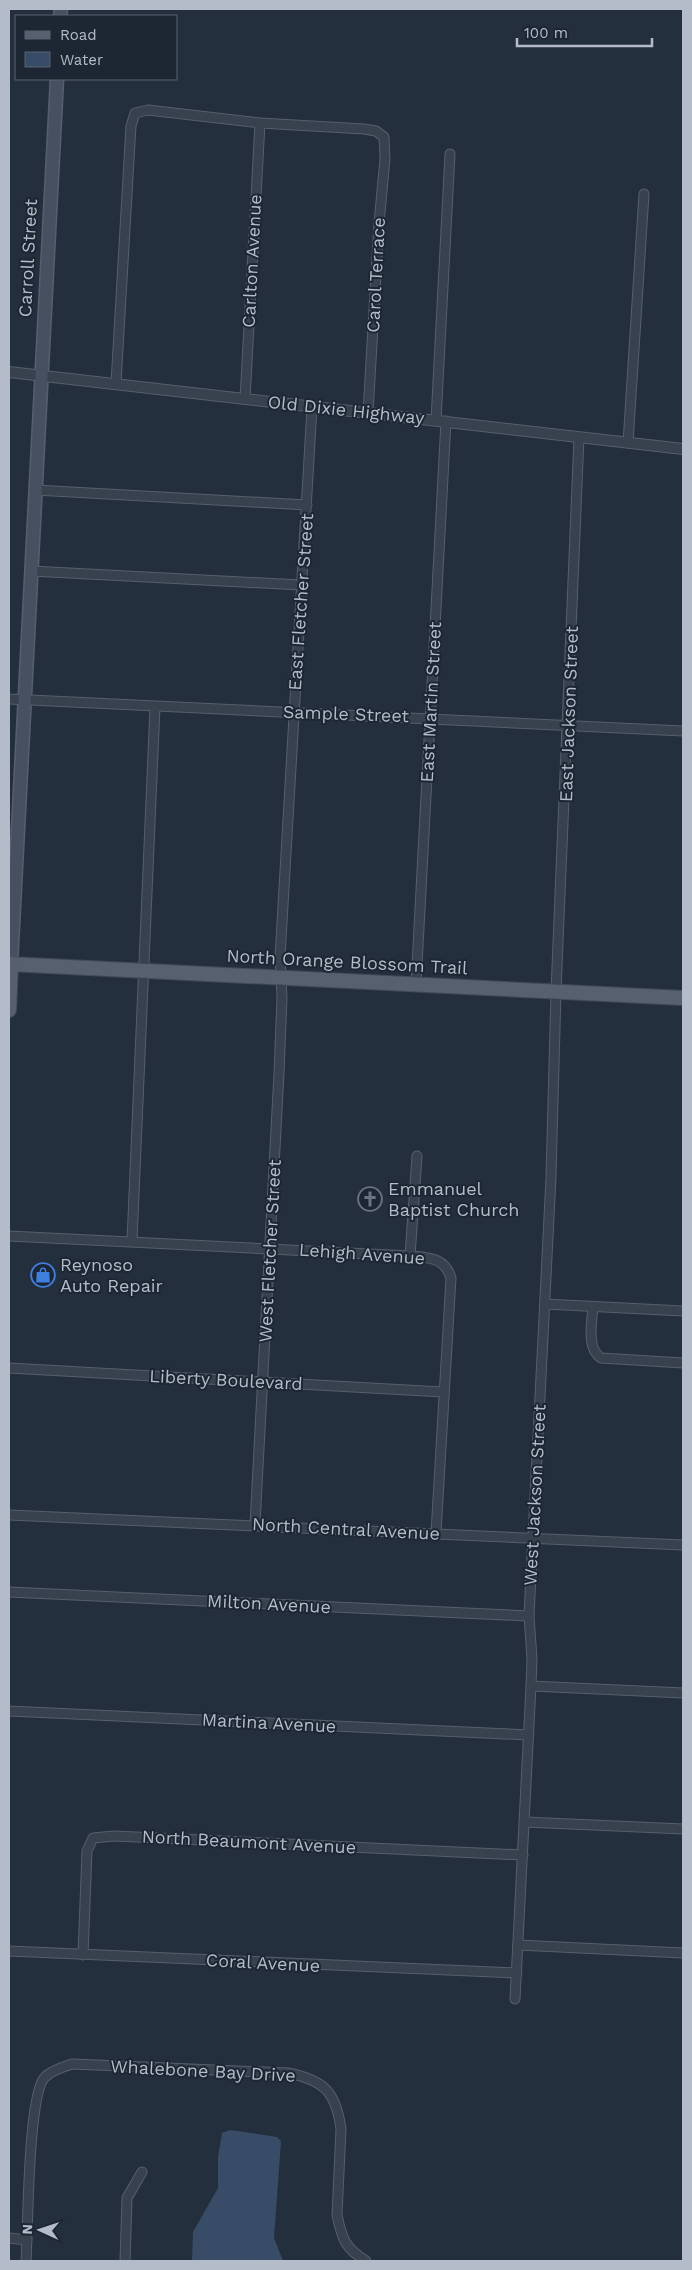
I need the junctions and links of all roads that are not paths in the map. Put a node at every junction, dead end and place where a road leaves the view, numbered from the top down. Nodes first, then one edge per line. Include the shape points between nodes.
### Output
1 (57, 80) edge
2 (260, 123) junction
3 (450, 154) dead end
4 (644, 194) dead end
5 (9, 372) edge
6 (40, 376) junction
7 (116, 383) junction
8 (244, 399) junction
9 (312, 407) junction
10 (368, 413) junction
11 (441, 420) junction
12 (580, 437) junction
13 (628, 443) junction
14 (683, 449) edge
15 (35, 490) junction
16 (307, 505) junction
17 (31, 571) junction
18 (301, 585) junction
19 (9, 699) edge
20 (24, 700) junction
21 (155, 707) junction
22 (294, 712) junction
23 (430, 718) junction
24 (568, 726) junction
25 (683, 731) edge
26 (13, 830) edge
27 (10, 964) edge
28 (144, 970) junction
29 (282, 977) junction
30 (416, 984) junction
31 (556, 991) junction
32 (683, 998) edge
33 (9, 1010) edge
34 (417, 1156) dead end
35 (9, 1236) edge
36 (132, 1241) junction
37 (270, 1248) junction
38 (410, 1256) junction
39 (545, 1304) junction
40 (593, 1307) junction
41 (683, 1311) edge
42 (683, 1363) edge
43 (9, 1368) edge
44 (263, 1381) junction
45 (443, 1392) junction
46 (9, 1515) edge
47 (255, 1524) junction
48 (436, 1533) junction
49 (533, 1538) junction
50 (683, 1544) edge
51 (9, 1592) edge
52 (529, 1616) junction
53 (531, 1686) junction
54 (683, 1692) edge
55 (9, 1711) edge
56 (529, 1735) junction
57 (525, 1822) junction
58 (683, 1829) edge
59 (523, 1854) junction
60 (518, 1945) junction
61 (9, 1951) edge
62 (683, 1953) edge
63 (83, 1955) junction
64 (516, 1973) junction
65 (515, 2000) dead end
66 (142, 2172) dead end
67 (9, 2238) edge
68 (27, 2240) junction
69 (26, 2261) edge
70 (125, 2261) edge
71 (366, 2261) edge

1 - 6 main road, Carroll Street
2 - 7 street via 148,110 135,113 131,126
2 - 8 street, Carlton Avenue
2 - 10 street, Carol Terrace via 364,129 384,137
3 - 11 street, East Martin Street
4 - 13 street
5 - 6 street, Old Dixie Highway
6 - 7 street, Old Dixie Highway
6 - 15 main road, Carroll Street
7 - 8 street, Old Dixie Highway
8 - 9 street, Old Dixie Highway
9 - 10 street, Old Dixie Highway
9 - 16 street, East Fletcher Street
10 - 11 street, Old Dixie Highway
11 - 12 street, Old Dixie Highway
11 - 23 street, East Martin Street
12 - 13 street, Old Dixie Highway
12 - 24 street, East Jackson Street
13 - 14 street, Old Dixie Highway
15 - 16 street
15 - 17 main road, Carroll Street
16 - 18 street, East Fletcher Street
17 - 18 street
17 - 20 main road, Carroll Street
18 - 22 street, East Fletcher Street
19 - 20 street, Sample Street
20 - 21 street, Sample Street
20 - 26 main road, Carroll Street
21 - 22 street, Sample Street
21 - 28 street
22 - 23 street, Sample Street
22 - 29 street, East Fletcher Street via 280,957
23 - 24 street, Sample Street
23 - 30 street, East Martin Street
24 - 25 street, Sample Street
24 - 31 street, East Jackson Street
26 - 27 main road, Carroll Street
27 - 28 main road, North Orange Blossom Trail
27 - 33 main road, Carroll Street
28 - 29 main road, North Orange Blossom Trail
28 - 36 street
29 - 30 main road, North Orange Blossom Trail
29 - 37 street, West Fletcher Street
30 - 31 main road, North Orange Blossom Trail
31 - 32 main road, North Orange Blossom Trail
31 - 39 street, West Jackson Street
34 - 38 street
35 - 36 street, Lehigh Avenue
36 - 37 street, Lehigh Avenue
37 - 38 street, Lehigh Avenue
37 - 44 street, West Fletcher Street
38 - 45 street, Lehigh Avenue via 443,1263 451,1278
39 - 40 street
39 - 49 street, West Jackson Street
40 - 41 street
40 - 42 street via 592,1345 593,1351 601,1358
43 - 44 street, Liberty Boulevard
44 - 45 street, Liberty Boulevard
44 - 47 street, West Fletcher Street
45 - 48 street
46 - 47 street, North Central Avenue
47 - 48 street, North Central Avenue
48 - 49 street, North Central Avenue
49 - 50 street, North Central Avenue
49 - 52 street, West Jackson Street
51 - 52 street, Milton Avenue
52 - 53 street, West Jackson Street
53 - 54 street
53 - 56 street, West Jackson Street
55 - 56 street, Martina Avenue
56 - 57 street, West Jackson Street
57 - 58 street
57 - 59 street, West Jackson Street
59 - 60 street, West Jackson Street
59 - 63 street, North Beaumont Avenue via 124,1836 93,1838 87,1851
60 - 62 street
60 - 64 street, West Jackson Street
61 - 63 street, Coral Avenue
63 - 64 street, Coral Avenue
64 - 65 street, West Jackson Street
66 - 70 street via 127,2198
67 - 68 street
68 - 69 street
68 - 71 street, Whalebone Bay Drive via 34,2106 44,2077 72,2064 288,2073 315,2081 328,2090 339,2114 337,2216 344,2242 354,2254

